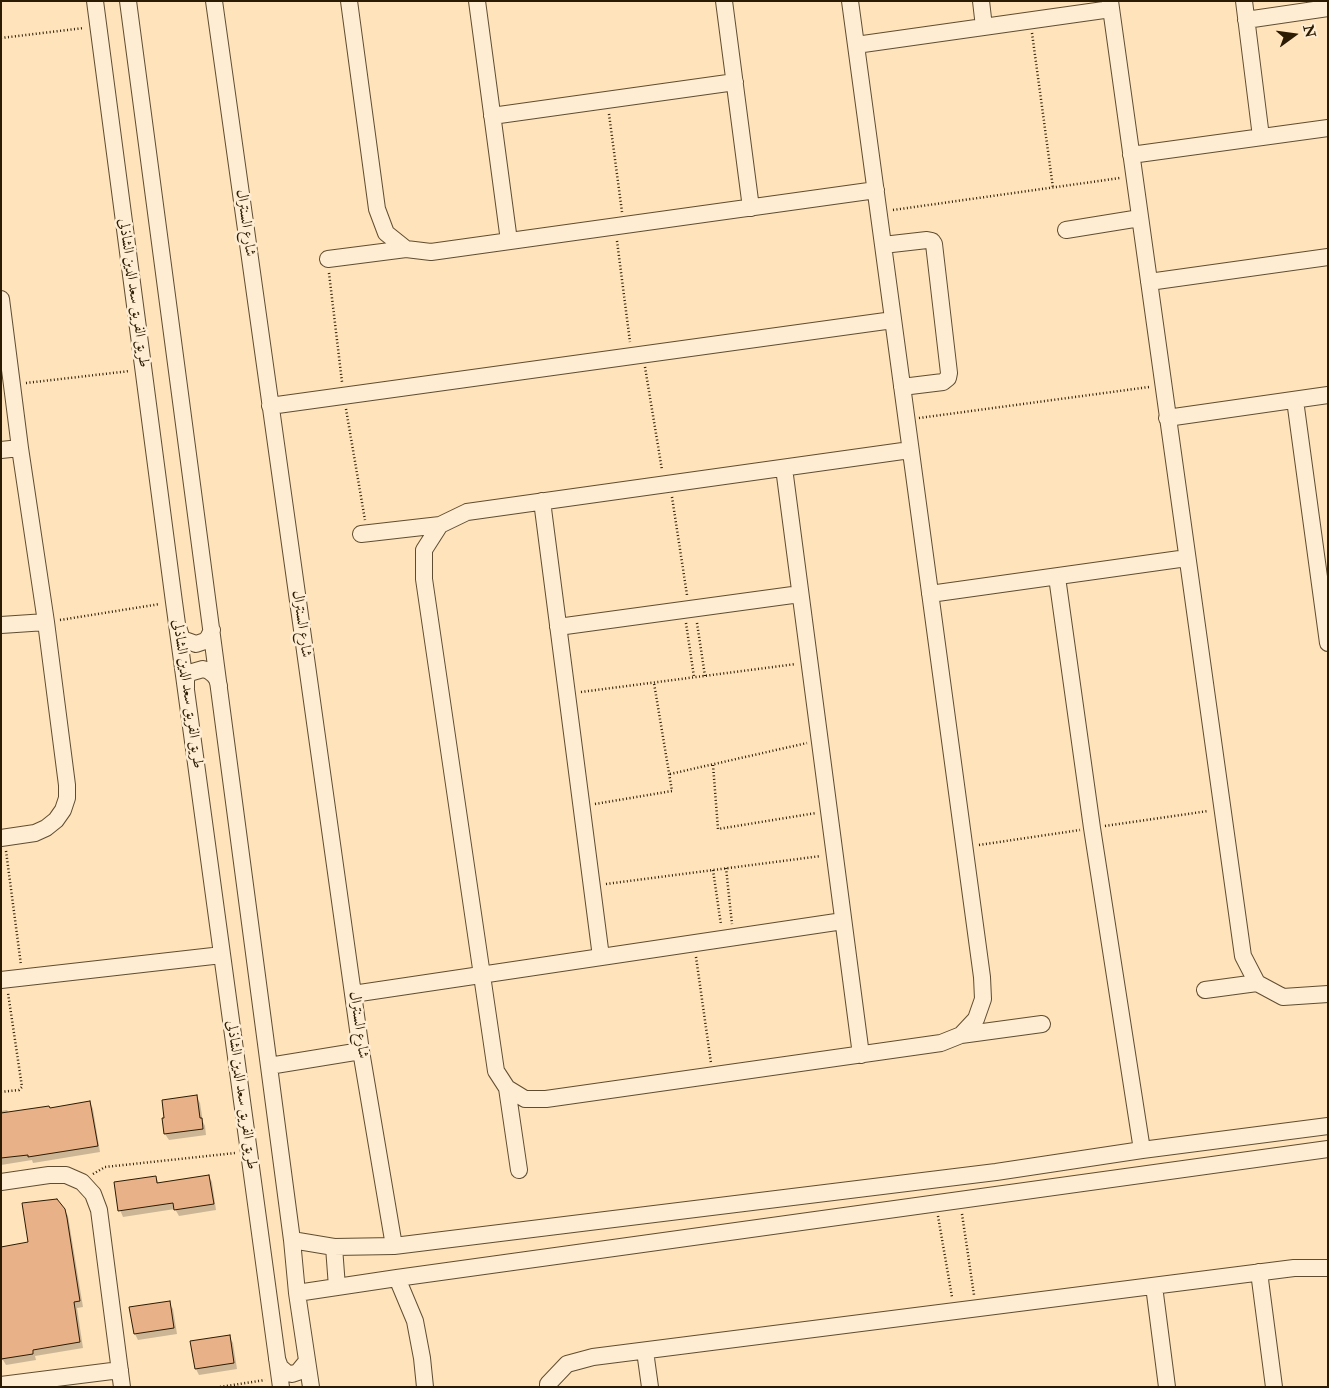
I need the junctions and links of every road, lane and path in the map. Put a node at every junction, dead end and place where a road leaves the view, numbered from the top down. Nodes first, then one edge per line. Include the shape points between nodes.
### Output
1 (95, 1) edge
2 (128, 1) edge
3 (214, 1) edge
4 (349, 1) edge
5 (477, 1) edge
6 (724, 1) edge
7 (850, 1) edge
8 (981, 1) edge
9 (1244, 1) edge
10 (1110, 5) edge
11 (1328, 8) edge
12 (1246, 20) junction
13 (1030, 21) junction
14 (98, 27) junction
15 (984, 27) junction
16 (1, 38) edge
17 (856, 45) junction
18 (735, 82) junction
19 (607, 100) junction
20 (492, 116) junction
21 (1328, 128) edge
22 (1262, 137) junction
23 (1131, 155) junction
24 (1134, 176) junction
25 (1053, 188) junction
26 (876, 190) junction
27 (751, 208) junction
28 (878, 212) junction
29 (1140, 218) junction
30 (619, 226) junction
31 (1066, 230) dead end
32 (509, 242) junction
33 (883, 245) junction
34 (406, 248) junction
35 (1328, 257) edge
36 (328, 259) dead end
37 (1148, 282) junction
38 (2, 304) edge
39 (893, 320) junction
40 (637, 355) junction
41 (144, 369) junction
42 (12, 384) junction
43 (1163, 385) junction
44 (902, 387) junction
45 (1328, 396) edge
46 (1295, 400) junction
47 (270, 406) junction
48 (1168, 418) junction
49 (906, 419) junction
50 (20, 448) junction
51 (1, 450) edge
52 (910, 450) junction
53 (784, 468) junction
54 (667, 484) junction
55 (542, 501) junction
56 (1320, 523) edge
57 (440, 524) junction
58 (361, 534) dead end
59 (1187, 558) junction
60 (1057, 577) junction
61 (800, 594) junction
62 (930, 594) junction
63 (174, 602) junction
64 (689, 609) junction
65 (46, 622) junction
66 (1, 625) edge
67 (558, 626) junction
68 (178, 627) junction
69 (212, 630) junction
70 (1328, 643) edge
71 (810, 662) junction
72 (705, 676) junction
73 (694, 678) junction
74 (654, 682) junction
75 (219, 688) junction
76 (186, 689) junction
77 (567, 694) junction
78 (820, 740) junction
79 (713, 765) junction
80 (670, 774) junction
81 (582, 806) junction
82 (829, 811) junction
83 (3, 837) edge
84 (835, 854) junction
85 (726, 868) junction
86 (713, 870) junction
87 (592, 886) junction
88 (843, 921) junction
89 (728, 938) junction
90 (694, 943) junction
91 (222, 955) junction
92 (601, 957) junction
93 (482, 974) junction
94 (23, 978) junction
95 (4, 980) edge
96 (1257, 983) junction
97 (1205, 990) dead end
98 (353, 994) junction
99 (1328, 994) edge
100 (1042, 1024) dead end
101 (961, 1035) junction
102 (361, 1051) junction
103 (861, 1055) junction
104 (269, 1066) junction
105 (713, 1076) junction
106 (507, 1088) junction
107 (1, 1092) edge
108 (1328, 1126) edge
109 (1328, 1149) edge
110 (1142, 1150) junction
111 (249, 1151) junction
112 (519, 1170) dead end
113 (1, 1182) edge
114 (82, 1182) junction
115 (960, 1199) junction
116 (936, 1203) junction
117 (292, 1240) junction
118 (394, 1246) junction
119 (334, 1247) junction
120 (1328, 1268) edge
121 (1259, 1272) junction
122 (397, 1278) junction
123 (1154, 1286) junction
124 (337, 1287) junction
125 (297, 1293) junction
126 (976, 1309) junction
127 (955, 1312) junction
128 (645, 1350) junction
129 (277, 1359) junction
130 (307, 1361) junction
131 (120, 1370) junction
132 (280, 1382) edge
133 (1, 1385) edge
134 (122, 1387) edge
135 (220, 1387) edge
136 (311, 1387) edge
137 (425, 1387) edge
138 (548, 1387) edge
139 (650, 1387) edge
140 (1167, 1387) edge
141 (1274, 1387) edge

1 - 14 street, طريق الفريق سعد الدين الشاذلى
2 - 69 street, طريق الفريق سعد الدين الشاذلى
3 - 47 street, شارع السنترال
4 - 34 street via 377,209 386,233
5 - 20 street
6 - 18 street
7 - 17 street
8 - 15 street
9 - 12 street
10 - 13 street
10 - 23 street
11 - 12 street
12 - 22 street
13 - 15 street
13 - 25 path
14 - 16 path
14 - 41 street, طريق الفريق سعد الدين الشاذلى
15 - 17 street
17 - 26 street
18 - 19 street
18 - 27 street
19 - 20 street
19 - 30 path
20 - 32 street
21 - 22 street
22 - 23 street
23 - 24 street
24 - 25 path
24 - 29 street
25 - 28 path
26 - 27 street
26 - 28 street
27 - 30 street
28 - 33 street
29 - 31 street
29 - 37 street
30 - 32 street
30 - 40 path
32 - 34 street via 431,252
33 - 39 street
33 - 44 street via 927,240 934,244 948,378 943,382
34 - 36 street
35 - 37 street
37 - 43 street
38 - 42 street
39 - 40 street
39 - 44 street
40 - 47 street
40 - 54 path
41 - 42 path
41 - 63 street, طريق الفريق سعد الدين الشاذلى
42 - 50 street
43 - 48 street
43 - 49 path
44 - 49 street
45 - 46 street
46 - 48 street
46 - 56 street
47 - 98 street, شارع السنترال
48 - 59 street
49 - 52 street
50 - 51 street
50 - 65 street
52 - 53 street
52 - 62 street
53 - 54 street
53 - 61 street
54 - 55 street
54 - 64 path
55 - 57 street via 467,512
55 - 67 street
56 - 70 street
57 - 58 street
57 - 93 street via 424,550 424,579
59 - 60 street
59 - 96 street via 1243,956
60 - 62 street
60 - 110 street
61 - 64 street
61 - 71 street
62 - 101 street via 983,992 976,1019
63 - 65 path
63 - 68 street, طريق الفريق سعد الدين الشاذلى
64 - 67 street
64 - 72 path
64 - 73 path
65 - 66 street
65 - 83 street via 67,798 56,820 46,828 35,833
67 - 77 street
68 - 69 street via 182,639 196,644 205,641
68 - 76 street, طريق الفريق سعد الدين الشاذلى
69 - 75 street, طريق الفريق سعد الدين الشاذلى
71 - 72 path
71 - 78 street
72 - 73 path
73 - 74 path
74 - 77 path
74 - 80 path
75 - 76 street via 214,675 203,669 189,673
75 - 104 street, طريق الفريق سعد الدين الشاذلى
76 - 91 street, طريق الفريق سعد الدين الشاذلى
77 - 81 street
78 - 79 path
78 - 82 street
79 - 80 path
79 - 82 path via 718,829
80 - 81 path via 672,791
81 - 87 street
82 - 84 street
83 - 94 path
84 - 85 path
84 - 88 street
85 - 86 path
85 - 89 path
86 - 87 path
86 - 89 path
87 - 92 street
88 - 89 street
88 - 103 street
89 - 90 street
90 - 92 street
90 - 105 path
91 - 94 street
91 - 111 street, طريق الفريق سعد الدين الشاذلى
92 - 93 street
93 - 98 street
93 - 106 street via 496,1070
94 - 95 street
95 - 107 path via 22,1087
96 - 97 street
96 - 99 street via 1283,997
98 - 102 street, شارع السنترال
100 - 101 street
101 - 103 street via 941,1043
102 - 104 street
102 - 118 street, شارع السنترال
103 - 105 street
104 - 117 street, طريق الفريق سعد الدين الشاذلى
105 - 106 street via 546,1099 525,1098
106 - 112 street
108 - 110 street
109 - 115 street
110 - 118 street via 996,1172
111 - 114 path via 105,1167
111 - 129 street, طريق الفريق سعد الدين الشاذلى
113 - 114 street via 66,1175
114 - 131 street via 93,1194 99,1210
115 - 116 street
115 - 126 path
116 - 122 street
116 - 127 path
117 - 119 street
117 - 125 street, طريق الفريق سعد الدين الشاذلى
118 - 119 street
119 - 124 street
120 - 121 street
121 - 123 street
121 - 141 street
122 - 124 street
122 - 137 street via 415,1321
123 - 126 street
123 - 140 street
124 - 125 street
125 - 130 street, طريق الفريق سعد الدين الشاذلى
126 - 127 street
127 - 128 street
128 - 138 street via 567,1364
128 - 139 street
129 - 130 street via 280,1367 292,1374
129 - 132 street, طريق الفريق سعد الدين الشاذلى
130 - 136 street, طريق الفريق سعد الدين الشاذلى
131 - 133 street
131 - 134 street
132 - 135 path

